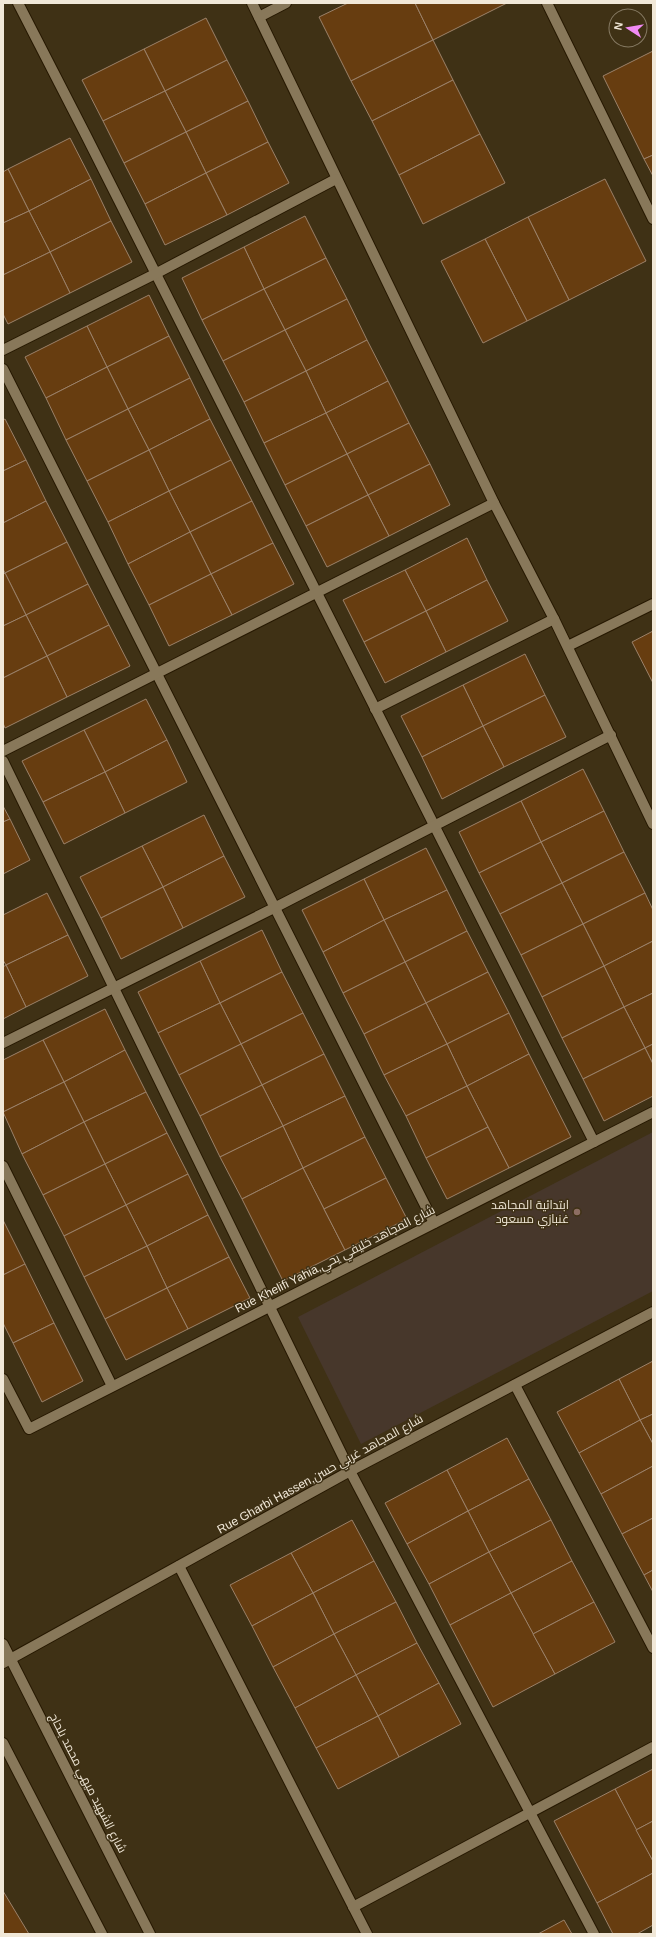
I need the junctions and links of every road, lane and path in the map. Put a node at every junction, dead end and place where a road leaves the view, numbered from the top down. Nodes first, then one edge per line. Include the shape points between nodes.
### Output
1 (18, 3) edge
2 (252, 3) edge
3 (286, 3) edge
4 (547, 3) edge
5 (259, 17) junction
6 (336, 179) junction
7 (653, 220) edge
8 (157, 273) junction
9 (3, 350) edge
10 (3, 369) edge
11 (494, 503) junction
12 (317, 592) junction
13 (653, 604) edge
14 (554, 619) junction
15 (568, 646) junction
16 (157, 675) junction
17 (375, 709) junction
18 (611, 735) junction
19 (3, 751) edge
20 (3, 761) edge
21 (653, 824) edge
22 (434, 825) junction
23 (276, 907) junction
24 (113, 988) junction
25 (3, 1043) edge
26 (653, 1112) edge
27 (594, 1142) junction
28 (3, 1166) edge
29 (434, 1223) junction
30 (270, 1307) junction
31 (653, 1312) edge
32 (3, 1379) edge
33 (514, 1385) junction
34 (112, 1386) junction
35 (350, 1471) junction
36 (179, 1566) junction
37 (3, 1644) edge
38 (653, 1648) edge
39 (7, 1661) edge
40 (3, 1743) edge
41 (653, 1747) edge
42 (529, 1813) junction
43 (353, 1907) junction
44 (102, 1934) edge
45 (150, 1934) edge
46 (366, 1934) edge
47 (594, 1934) edge

1 - 8 street
2 - 5 street
3 - 5 street
4 - 7 street
5 - 6 street
6 - 8 street
6 - 11 street
8 - 9 street
8 - 12 street
10 - 16 street
11 - 12 street
11 - 14 street
12 - 16 street
12 - 17 street
13 - 15 street
14 - 15 street
14 - 17 street
15 - 18 street
16 - 19 street
16 - 23 street
17 - 22 street
18 - 21 street
18 - 22 street
20 - 24 street
22 - 23 street
22 - 27 street
23 - 24 street
23 - 29 street
24 - 25 street
24 - 30 street
26 - 27 street, Rue Khelifi Yahia,شارع المجاهد خليفي يحي
27 - 29 street, Rue Khelifi Yahia,شارع المجاهد خليفي يحي
28 - 34 street
29 - 30 street, Rue Khelifi Yahia,شارع المجاهد خليفي يحي
30 - 34 street, Rue Khelifi Yahia,شارع المجاهد خليفي يحي
30 - 35 street
31 - 33 street, Rue Gharbi Hassen,شارع المجاهد غربي حسن
32 - 34 street, Rue Khelifi Yahia,شارع المجاهد خليفي يحي via 29,1429
33 - 35 street, Rue Gharbi Hassen,شارع المجاهد غربي حسن
33 - 38 street
35 - 36 street, Rue Gharbi Hassen,شارع المجاهد غربي حسن
35 - 42 street
36 - 39 street, Rue Gharbi Hassen,شارع المجاهد غربي حسن
36 - 43 street
37 - 39 street, شارع الشهيد ميهي محمد بلحاج
39 - 45 street, شارع الشهيد ميهي محمد بلحاج
40 - 44 street
41 - 42 street
42 - 43 street
42 - 47 street
43 - 46 street

